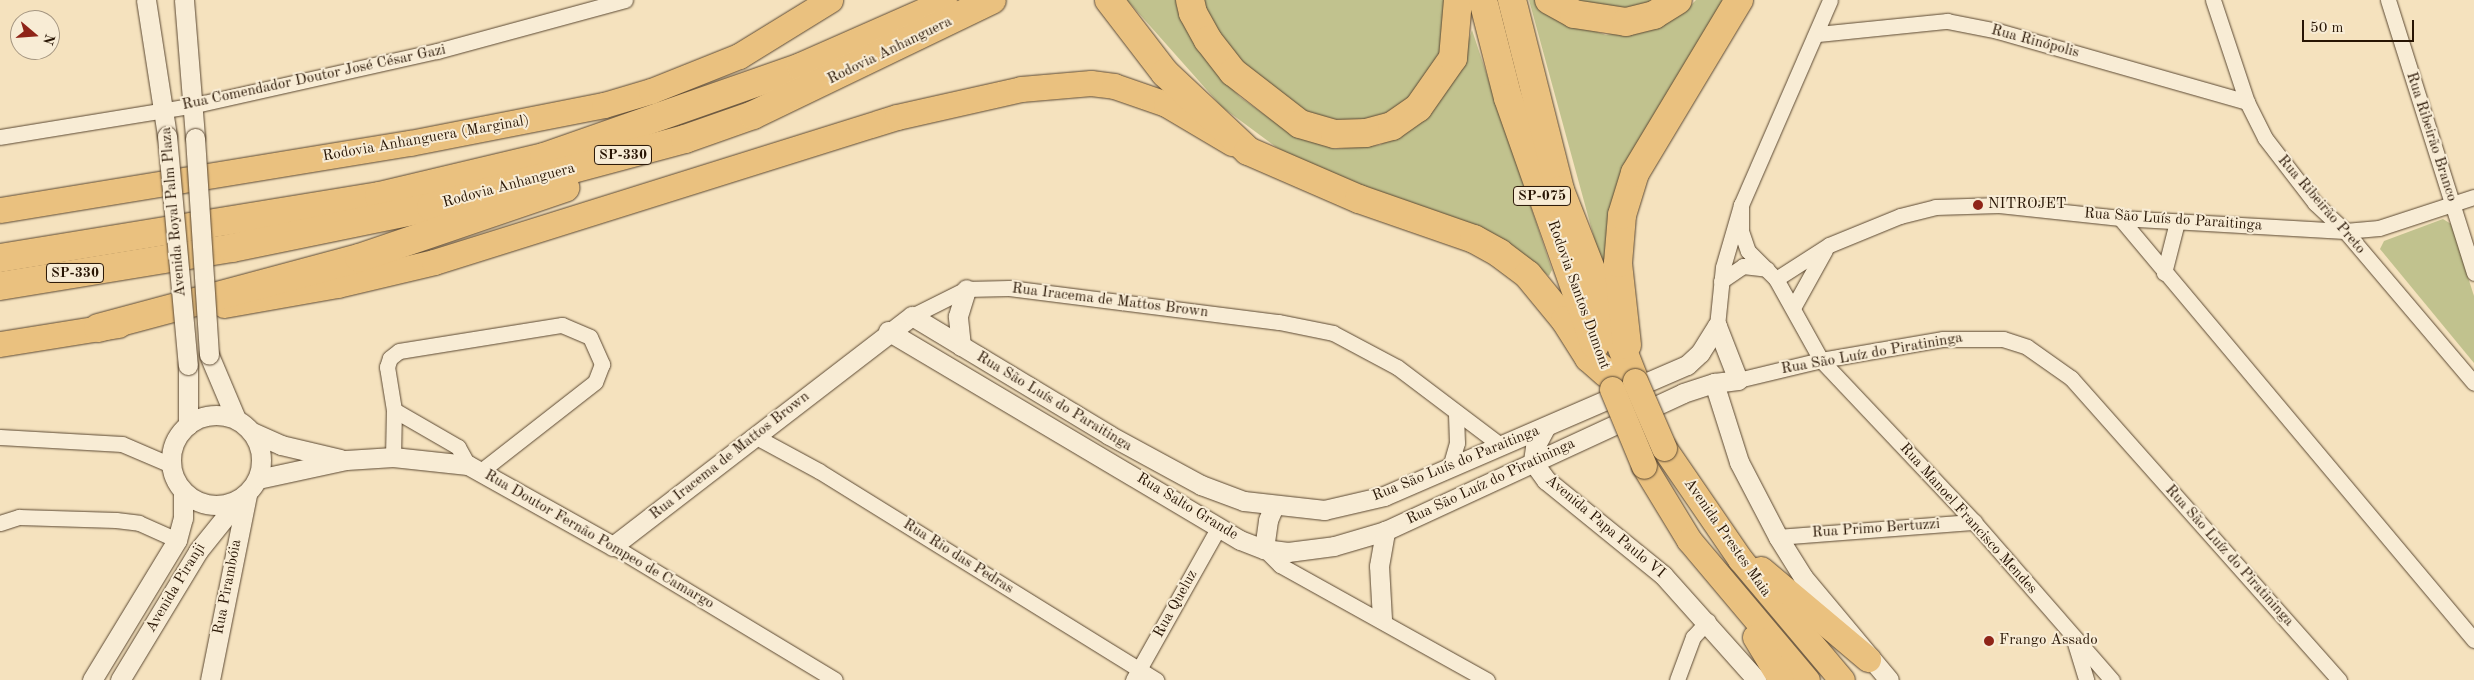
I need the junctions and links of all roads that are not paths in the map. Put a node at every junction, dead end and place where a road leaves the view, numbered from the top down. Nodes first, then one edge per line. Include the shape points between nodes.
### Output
1 (146, 0) edge
2 (184, 0) edge
3 (625, 0) edge
4 (830, 0) edge
5 (923, 0) edge
6 (952, 0) edge
7 (992, 0) edge
8 (1109, 0) edge
9 (1190, 0) edge
10 (1458, 0) edge
11 (1483, 0) edge
12 (1512, 0) edge
13 (1548, 0) edge
14 (1678, 0) edge
15 (1739, 0) edge
16 (1830, 0) edge
17 (2213, 0) edge
18 (2388, 0) edge
19 (1818, 34) junction
20 (842, 50) junction
21 (2247, 102) junction
22 (195, 105) junction
23 (164, 110) junction
24 (0, 137) edge
25 (684, 139) junction
26 (1248, 151) junction
27 (2474, 197) edge
28 (1741, 205) junction
29 (2453, 205) junction
30 (0, 210) edge
31 (2120, 218) junction
32 (2177, 222) junction
33 (2345, 231) junction
34 (1829, 245) junction
35 (0, 258) edge
36 (2164, 273) junction
37 (1772, 274) junction
38 (2474, 274) edge
39 (1721, 281) junction
40 (0, 286) edge
41 (966, 289) junction
42 (1794, 306) junction
43 (912, 316) junction
44 (1717, 326) junction
45 (98, 328) junction
46 (888, 331) junction
47 (1810, 338) junction
48 (0, 344) edge
49 (961, 346) junction
50 (1821, 360) junction
51 (1686, 365) junction
52 (1798, 366) junction
53 (1620, 377) junction
54 (1738, 380) junction
55 (1714, 382) junction
56 (2474, 383) edge
57 (394, 410) junction
58 (1456, 412) junction
59 (236, 419) junction
60 (188, 425) junction
61 (1544, 428) junction
62 (252, 432) junction
63 (0, 437) edge
64 (758, 438) junction
65 (1500, 445) junction
66 (393, 457) junction
67 (346, 460) junction
68 (1533, 462) junction
69 (171, 465) junction
70 (1450, 467) junction
71 (474, 468) junction
72 (248, 491) junction
73 (183, 492) junction
74 (1274, 506) junction
75 (1711, 516) junction
76 (1974, 522) junction
77 (0, 523) edge
78 (1219, 527) junction
79 (1385, 531) junction
80 (1778, 537) junction
81 (177, 540) junction
82 (1689, 540) junction
83 (613, 546) junction
84 (1264, 549) junction
85 (1382, 619) junction
86 (1708, 621) junction
87 (2073, 637) junction
88 (2474, 640) edge
89 (1868, 659) junction
90 (1136, 675) edge
91 (92, 680) edge
92 (120, 680) edge
93 (210, 680) edge
94 (835, 680) edge
95 (1156, 680) edge
96 (1487, 680) edge
97 (1677, 680) edge
98 (1757, 680) edge
99 (1781, 680) edge
100 (1807, 680) edge
101 (1842, 680) edge
102 (1889, 680) edge
103 (2086, 680) edge
104 (2112, 680) edge
105 (2339, 680) edge

1 - 23 street, Avenida Royal Palm Plaza
2 - 22 street, Avenida Royal Palm Plaza
3 - 22 street, Rua Comendador Doutor José César Gazi via 431,53
4 - 30 highway, Rodovia Anhanguera (Marginal) via 738,56 651,91 604,105 410,143
5 - 20 highway
6 - 20 highway, Rodovia Anhanguera / SP-330
7 - 25 highway, Rodovia Anhanguera / SP-330 via 753,115
8 - 26 highway via 1165,73
9 - 10 highway via 1192,13 1208,40 1233,72 1300,124 1335,134 1366,134 1392,126 1418,108 1453,58
11 - 53 highway, Rodovia Santos Dumont / SP-075 via 1508,98
12 - 53 highway, Rodovia Santos Dumont / SP-075 via 1560,190 1606,317
13 - 14 highway via 1574,14 1626,22 1654,15
15 - 53 highway via 1643,155 1626,201 1618,263
16 - 19 street
17 - 21 street, Rua Ribeirão Preto
18 - 29 street, Rua Ribeirão Branco
19 - 21 street, Rua Rinópolis via 1947,21 1998,31
19 - 28 street
20 - 35 highway, Rodovia Anhanguera / SP-330 via 635,126 544,156 456,179 379,196
21 - 33 street, Rua Ribeirão Preto via 2265,138 2316,202
22 - 23 street, Rua Comendador Doutor José César Gazi
22 - 59 street, Avenida Royal Palm Plaza, bridge via 209,355
23 - 24 street, Rua Comendador Doutor José César Gazi
23 - 60 street, Avenida Royal Palm Plaza, bridge via 188,365
25 - 40 highway, Rodovia Anhanguera / SP-330 via 431,207 232,248
25 - 45 highway via 606,174 358,258
26 - 45 highway via 1166,104 1136,92 1091,83 1021,89 897,117 434,262 337,285
26 - 53 highway via 1359,199 1474,239 1499,253 1528,275 1565,320 1589,358
27 - 29 street, Rua São Luís do Paraitinga
28 - 37 street via 1744,242
28 - 39 street
29 - 33 street, Rua São Luís do Paraitinga via 2379,228
29 - 38 street, Rua Ribeirão Branco
31 - 32 street, Rua São Luís do Paraitinga
31 - 34 street, Rua São Luís do Paraitinga via 1999,205 1935,207 1900,216
31 - 36 street
32 - 33 street, Rua São Luís do Paraitinga
32 - 36 street
33 - 56 street, Rua Ribeirão Preto
34 - 37 street, Rua São Luís do Paraitinga
34 - 42 street
36 - 88 street
37 - 39 street via 1743,266
37 - 42 street
39 - 44 street
41 - 43 street, Rua Iracema de Mattos Brown
41 - 49 street via 958,316
41 - 58 street, Rua Iracema de Mattos Brown via 1036,289 1333,333 1396,366
42 - 47 street
43 - 46 street, Rua Iracema de Mattos Brown
43 - 49 street, Rua São Luís do Paraitinga
44 - 51 street, Rua São Luís do Paraitinga via 1700,353
44 - 54 street
45 - 48 highway
46 - 64 street, Rua Iracema de Mattos Brown
46 - 78 street, Rua Salto Grande
47 - 50 street
47 - 52 street
49 - 74 street, Rua São Luís do Paraitinga via 1201,485 1244,501
50 - 52 street, Rua São Luíz do Piratininga
50 - 76 street, Rua Manoel Francisco Mendes
50 - 105 street, Rua São Luíz do Piratininga via 1976,337 2003,339 2045,357 2078,386
51 - 55 street
51 - 61 street, Rua São Luís do Paraitinga
52 - 54 street, Rua São Luíz do Piratininga
53 - 75 highway, Avenida Prestes Maia, bridge
53 - 82 highway, Avenida Prestes Maia, bridge via 1644,466
54 - 55 street, Rua São Luíz do Piratininga
55 - 68 street, Rua São Luíz do Piratininga
55 - 80 street via 1739,462
57 - 66 street
57 - 71 street via 458,447
57 - 71 street via 387,367 390,358 399,351 562,325 590,338 599,350 602,364 595,382
58 - 65 street, Rua Iracema de Mattos Brown
58 - 70 street via 1457,443
59 - 60 street via 211,415
59 - 62 street
60 - 69 street via 174,443
61 - 65 street, Rua São Luís do Paraitinga
61 - 68 street via 1534,447
62 - 67 street, Rua Doutor Fernão Pompeo de Camargo via 281,445
62 - 72 street via 262,455
63 - 69 street via 122,444
64 - 83 street, Rua Iracema de Mattos Brown
64 - 90 street, Rua Rio das Pedras via 819,471
65 - 70 street, Rua São Luís do Paraitinga
66 - 67 street, Rua Doutor Fernão Pompeo de Camargo
66 - 71 street, Rua Doutor Fernão Pompeo de Camargo
67 - 72 street, Rua Doutor Fernão Pompeo de Camargo
68 - 79 street, Rua São Luíz do Piratininga
68 - 86 street, Avenida Papa Paulo VI via 1546,480 1634,549
69 - 73 street
70 - 74 street, Rua São Luís do Paraitinga via 1384,496 1354,504 1324,510
71 - 83 street, Rua Doutor Fernão Pompeo de Camargo
72 - 73 street via 209,506
72 - 92 street, Avenida Piranji via 198,551
72 - 93 street, Rua Pirambóia
73 - 81 street, Avenida Piranji via 183,518
74 - 84 street via 1268,520
75 - 89 highway via 1770,578 1813,610
75 - 101 highway, Avenida Prestes Maia via 1772,600
76 - 80 street, Rua Primo Bertuzzi
76 - 87 street, Rua Manoel Francisco Mendes
77 - 81 street via 19,517 116,520 139,523
78 - 84 street, Rua Salto Grande
78 - 90 street, Rua Queluz
79 - 84 street, Rua São Luíz do Piratininga via 1310,550
79 - 85 street via 1379,566
80 - 89 street via 1803,577
81 - 91 street, Avenida Piranji
82 - 99 highway
82 - 100 highway, Avenida Prestes Maia
83 - 94 street, Rua Doutor Fernão Pompeo de Camargo
84 - 85 street, Rua Salto Grande via 1280,565
85 - 96 street, Rua Salto Grande
86 - 97 street via 1693,638
86 - 98 street, Avenida Papa Paulo VI
87 - 103 street
87 - 104 street, Rua Manoel Francisco Mendes
89 - 102 street
90 - 95 street, Rua Rio das Pedras

